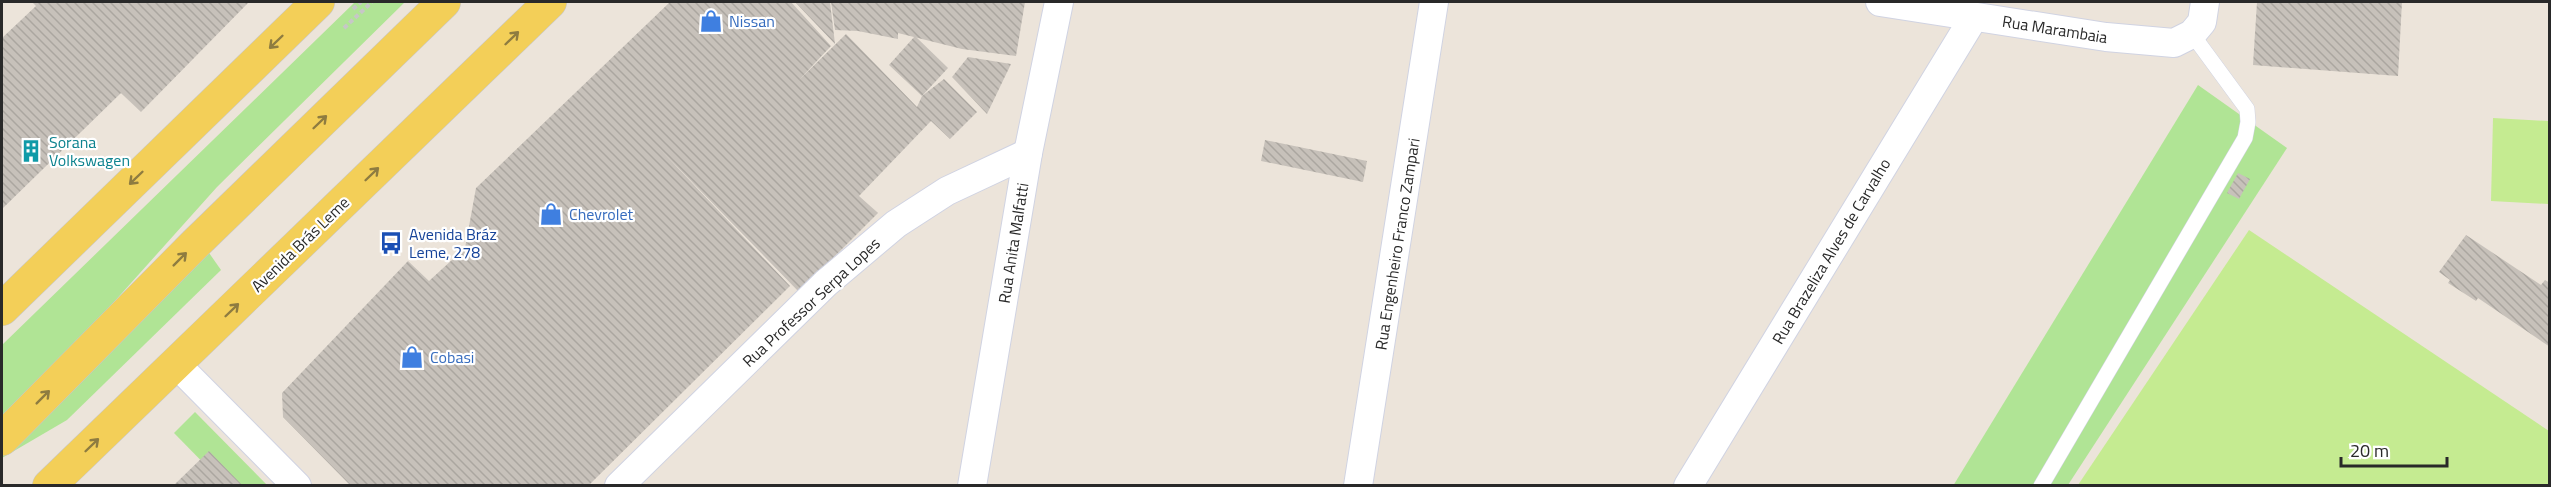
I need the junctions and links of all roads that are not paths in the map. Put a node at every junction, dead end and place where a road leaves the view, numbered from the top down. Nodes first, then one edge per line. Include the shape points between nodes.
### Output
1 (318, 2) edge
2 (444, 2) edge
3 (550, 2) edge
4 (1059, 2) edge
5 (1434, 2) edge
6 (1880, 2) edge
7 (2205, 2) edge
8 (1974, 17) junction
9 (2192, 34) junction
10 (1028, 153) junction
11 (2, 309) edge
12 (176, 364) junction
13 (2, 438) edge
14 (49, 486) edge
15 (297, 486) edge
16 (619, 486) edge
17 (972, 486) edge
18 (1358, 486) edge
19 (1688, 486) edge
20 (2041, 486) edge

1 -> 11 main road
13 -> 2 main road
12 -> 3 main road, Avenida Brás Leme
4 - 10 street, Rua Anita Malfatti
5 - 18 street, Rua Engenheiro Franco Zampari
6 - 8 street, Rua Marambaia
7 - 9 street via 2202,22
8 - 9 street, Rua Marambaia via 2149,43 2174,43
8 - 19 street, Rua Brazeliza Alves de Carvalho
9 - 20 lane via 2247,109 2245,138
10 - 16 street, Rua Professor Serpa Lopes via 947,191 896,224 826,283
10 - 17 street, Rua Anita Malfatti
14 -> 12 main road, Avenida Brás Leme
12 - 15 street

